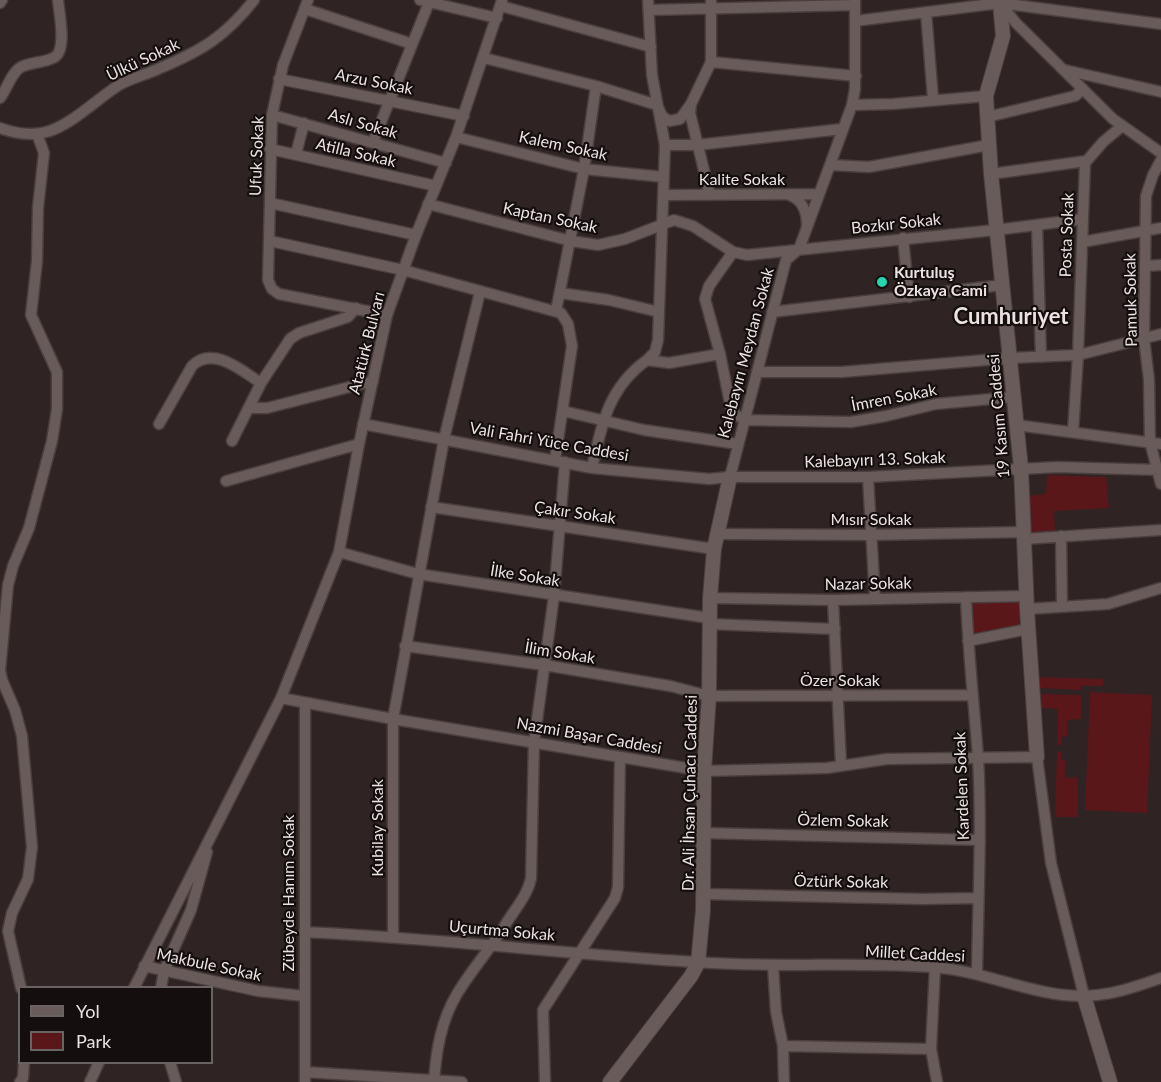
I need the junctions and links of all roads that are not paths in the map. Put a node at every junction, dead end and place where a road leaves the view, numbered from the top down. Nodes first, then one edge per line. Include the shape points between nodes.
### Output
1 (58, 0) edge
2 (254, 0) edge
3 (427, 1) edge
4 (999, 2) edge
5 (502, 3) edge
6 (855, 3) edge
7 (306, 4) edge
8 (649, 5) edge
9 (711, 5) edge
10 (926, 12) junction
11 (497, 18) junction
12 (855, 21) junction
13 (1161, 24) edge
14 (1020, 27) junction
15 (1003, 36) junction
16 (412, 44) junction
17 (651, 47) junction
18 (484, 58) junction
19 (711, 62) junction
20 (1063, 70) junction
21 (856, 76) junction
22 (279, 79) junction
23 (596, 86) junction
24 (1083, 89) junction
25 (1161, 92) edge
26 (986, 96) junction
27 (0, 98) edge
28 (933, 99) junction
29 (389, 100) junction
30 (691, 104) junction
31 (657, 105) junction
32 (852, 105) junction
33 (272, 115) junction
34 (464, 116) junction
35 (987, 117) junction
36 (304, 123) junction
37 (668, 123) junction
38 (1121, 127) junction
39 (0, 128) edge
40 (842, 129) junction
41 (37, 134) junction
42 (456, 137) junction
43 (373, 142) junction
44 (665, 145) junction
45 (697, 145) junction
46 (989, 145) junction
47 (270, 149) junction
48 (1161, 153) edge
49 (296, 154) junction
50 (1161, 160) edge
51 (1086, 161) junction
52 (446, 163) junction
53 (830, 165) junction
54 (584, 169) junction
55 (991, 174) junction
56 (664, 177) junction
57 (436, 186) junction
58 (819, 194) junction
59 (665, 195) junction
60 (710, 195) junction
61 (788, 195) junction
62 (270, 203) junction
63 (428, 204) junction
64 (1083, 219) junction
65 (663, 223) junction
66 (1037, 225) junction
67 (807, 227) junction
68 (1161, 228) edge
69 (1145, 229) junction
70 (996, 230) junction
71 (416, 235) junction
72 (903, 238) junction
73 (270, 241) junction
74 (571, 241) junction
75 (1082, 242) junction
76 (799, 249) junction
77 (733, 252) junction
78 (1161, 265) edge
79 (1145, 266) junction
80 (403, 270) junction
81 (1003, 285) junction
82 (480, 292) junction
83 (560, 293) junction
84 (909, 297) junction
85 (356, 308) junction
86 (556, 311) junction
87 (659, 312) junction
88 (772, 312) junction
89 (387, 315) junction
90 (1161, 334) edge
91 (1144, 338) junction
92 (720, 354) junction
93 (1078, 355) junction
94 (1041, 357) junction
95 (1010, 358) junction
96 (647, 360) junction
97 (757, 372) junction
98 (373, 381) junction
99 (261, 383) junction
100 (1013, 397) junction
101 (249, 408) junction
102 (563, 411) junction
103 (603, 420) junction
104 (745, 420) junction
105 (159, 424) dead end
106 (363, 424) junction
107 (1016, 425) junction
108 (1073, 432) junction
109 (444, 439) junction
110 (232, 441) dead end
111 (1156, 443) edge
112 (359, 444) junction
113 (738, 444) junction
114 (560, 461) junction
115 (592, 468) junction
116 (1022, 468) junction
117 (1160, 470) edge
118 (730, 477) junction
119 (868, 477) junction
120 (226, 481) dead end
121 (1161, 484) edge
122 (431, 507) junction
123 (560, 526) junction
124 (1161, 530) edge
125 (717, 534) junction
126 (870, 535) junction
127 (1024, 535) junction
128 (1061, 536) junction
129 (714, 549) junction
130 (339, 552) junction
131 (418, 574) junction
132 (1161, 588) edge
133 (554, 596) junction
134 (966, 597) junction
135 (710, 598) junction
136 (875, 599) junction
137 (833, 600) junction
138 (1026, 602) junction
139 (1062, 607) junction
140 (709, 621) junction
141 (835, 629) junction
142 (1028, 629) junction
143 (968, 641) junction
144 (405, 646) junction
145 (544, 665) junction
146 (972, 695) junction
147 (709, 696) junction
148 (837, 696) junction
149 (281, 698) junction
150 (305, 704) junction
151 (393, 719) junction
152 (534, 742) junction
153 (620, 757) junction
154 (1037, 757) junction
155 (978, 758) junction
156 (841, 765) junction
157 (704, 771) junction
158 (213, 831) junction
159 (705, 833) junction
160 (980, 840) junction
161 (704, 894) junction
162 (978, 898) junction
163 (304, 932) junction
164 (393, 937) junction
165 (493, 945) junction
166 (578, 953) junction
167 (698, 963) junction
168 (144, 966) junction
169 (773, 966) junction
170 (935, 967) junction
171 (164, 971) junction
172 (977, 973) junction
173 (1161, 978) edge
174 (21, 986) edge
175 (134, 986) edge
176 (160, 986) edge
177 (304, 996) junction
178 (1084, 996) junction
179 (783, 1046) junction
180 (931, 1050) junction
181 (24, 1064) edge
182 (98, 1064) edge
183 (171, 1064) edge
184 (305, 1077) edge
185 (434, 1081) edge
186 (20, 1082) edge
187 (90, 1082) edge
188 (176, 1082) edge
189 (462, 1082) edge
190 (544, 1082) edge
191 (610, 1082) edge
192 (784, 1082) edge
193 (937, 1082) edge
194 (1110, 1082) edge

1 - 27 street via 62,36 59,53 55,58 21,67
2 - 41 street, Ülkü Sokak via 220,37 174,62 124,82 62,125
3 - 11 street
3 - 16 street
4 - 10 street
4 - 13 street
4 - 14 street
4 - 15 street, 19 Kasım Caddesi
5 - 11 street, Atatürk Bulvarı
5 - 17 street
6 - 9 street
6 - 12 street, Kalebayırı Meydan Sokak
7 - 16 street
7 - 22 street, Ufuk Sokak
8 - 9 street
8 - 17 street
9 - 19 street
10 - 12 street
10 - 28 street
11 - 18 street, Atatürk Bulvarı
12 - 21 street, Kalebayırı Meydan Sokak
14 - 15 street via 1011,27
14 - 20 street
15 - 26 street, 19 Kasım Caddesi
16 - 29 street
17 - 31 street
18 - 23 street
18 - 34 street, Atatürk Bulvarı
19 - 21 street
19 - 30 street
20 - 24 street
20 - 25 street
21 - 32 street, Kalebayırı Meydan Sokak
22 - 29 street, Arzu Sokak
22 - 33 street, Ufuk Sokak
23 - 31 street
23 - 54 street
24 - 35 street via 1076,96
24 - 38 street
26 - 28 street
26 - 35 street, 19 Kasım Caddesi
28 - 32 street
29 - 34 street, Arzu Sokak
29 - 43 street
30 - 37 street via 682,117
30 - 45 street via 690,118
31 - 37 street
32 - 40 street, Kalebayırı Meydan Sokak
33 - 36 street, Aslı Sokak
33 - 47 street, Ufuk Sokak
34 - 42 street, Atatürk Bulvarı
35 - 46 street, 19 Kasım Caddesi
36 - 43 street, Aslı Sokak
36 - 49 street
37 - 44 street
37 - 45 street via 689,126
38 - 48 street
38 - 51 street
39 - 41 street, Ülkü Sokak
40 - 45 street
40 - 53 street, Kalebayırı Meydan Sokak
41 - 174 street via 44,153 31,315 57,372 57,409 29,528 8,585 0,670 22,736 32,847 28,879 8,931
42 - 52 street, Atatürk Bulvarı
42 - 54 street, Kalem Sokak
43 - 52 street, Aslı Sokak
44 - 45 street
44 - 56 street
45 - 60 street
46 - 53 street via 869,167
46 - 55 street, 19 Kasım Caddesi
47 - 49 street, Atilla Sokak
47 - 62 street, Ufuk Sokak
49 - 57 street, Atilla Sokak
50 - 69 street, Pamuk Sokak via 1146,196
51 - 55 street
51 - 64 street, Posta Sokak
52 - 57 street, Atatürk Bulvarı
53 - 58 street, Kalebayırı Meydan Sokak
54 - 56 street, Kalem Sokak
54 - 74 street
55 - 70 street, 19 Kasım Caddesi
56 - 59 street
57 - 63 street, Atatürk Bulvarı
58 - 61 street, Kalite Sokak
58 - 67 street, Kalebayırı Meydan Sokak
59 - 60 street, Kalite Sokak
59 - 65 street
60 - 61 street, Kalite Sokak
61 - 67 street via 801,204
62 - 71 street
62 - 73 street, Ufuk Sokak
63 - 71 street, Atatürk Bulvarı
63 - 74 street, Kaptan Sokak
64 - 66 street, Bozkır Sokak
64 - 75 street, Posta Sokak
65 - 74 street, Kaptan Sokak via 605,244
65 - 77 street via 674,220 689,224
65 - 87 street
66 - 70 street, Bozkır Sokak
66 - 94 street
67 - 76 street, Kalebayırı Meydan Sokak
68 - 69 street
69 - 75 street
69 - 79 street, Pamuk Sokak
70 - 72 street, Bozkır Sokak
70 - 81 street, 19 Kasım Caddesi
71 - 80 street, Atatürk Bulvarı
72 - 76 street, Bozkır Sokak
72 - 84 street
73 - 80 street
73 - 85 street, Ufuk Sokak via 267,276 272,289 279,294
74 - 83 street
75 - 93 street, Posta Sokak
76 - 77 street, Bozkır Sokak via 747,255
76 - 88 street, Kalebayırı Meydan Sokak via 786,260
77 - 92 street via 705,296
78 - 79 street
79 - 91 street, Pamuk Sokak
80 - 82 street
80 - 89 street, Atatürk Bulvarı
81 - 84 street
81 - 95 street, 19 Kasım Caddesi
82 - 86 street
82 - 109 street, Kubilay Sokak
83 - 86 street
83 - 87 street
84 - 88 street
85 - 89 street
85 - 99 street via 348,317 293,336
86 - 102 street via 566,319 572,339
87 - 96 street via 658,344
88 - 97 street, Kalebayırı Meydan Sokak
89 - 98 street, Atatürk Bulvarı
90 - 91 street
91 - 93 street
91 - 111 street, Pamuk Sokak
92 - 96 street via 669,363
92 - 104 street via 731,408
93 - 94 street
93 - 108 street, Posta Sokak
94 - 95 street
95 - 97 street via 842,372
95 - 100 street, 19 Kasım Caddesi
96 - 103 street via 621,386
97 - 104 street, Kalebayırı Meydan Sokak
98 - 101 street via 267,408
98 - 106 street, Atatürk Bulvarı
99 - 101 street
99 - 105 street via 232,364 211,357 200,359 192,366
100 - 104 street, İmren Sokak via 936,404 851,422
100 - 107 street, 19 Kasım Caddesi
101 - 110 street
102 - 103 street
102 - 114 street
103 - 113 street via 668,435
103 - 115 street
104 - 113 street, Kalebayırı Meydan Sokak
106 - 109 street, Vali Fahri Yüce Caddesi
106 - 112 street, Atatürk Bulvarı
107 - 108 street
107 - 116 street, 19 Kasım Caddesi
108 - 111 street
109 - 114 street, Vali Fahri Yüce Caddesi
109 - 122 street, Kubilay Sokak
111 - 117 street, Pamuk Sokak
112 - 120 street
112 - 130 street, Atatürk Bulvarı
113 - 118 street, Kalebayırı Meydan Sokak
114 - 115 street, Vali Fahri Yüce Caddesi
114 - 123 street
115 - 118 street, Vali Fahri Yüce Caddesi via 709,479
116 - 117 street, Kalebayırı 13. Sokak
116 - 119 street, Kalebayırı 13. Sokak
116 - 127 street, 19 Kasım Caddesi
117 - 121 street, Pamuk Sokak
118 - 119 street, Kalebayırı 13. Sokak
118 - 125 street, Dr. Ali İhsan Çuhacı Caddesi
119 - 126 street
122 - 123 street, Çakır Sokak
122 - 131 street, Kubilay Sokak
123 - 129 street, Çakır Sokak
123 - 133 street
124 - 128 street, Mısır Sokak
125 - 126 street, Mısır Sokak
125 - 129 street, Dr. Ali İhsan Çuhacı Caddesi
126 - 127 street, Mısır Sokak
126 - 136 street
127 - 128 street, Mısır Sokak
127 - 138 street, 19 Kasım Caddesi
128 - 139 street
129 - 135 street, Dr. Ali İhsan Çuhacı Caddesi
130 - 131 street, İlke Sokak
130 - 149 street, Atatürk Bulvarı
131 - 133 street, İlke Sokak
131 - 144 street, Kubilay Sokak
132 - 139 street, Nazar Sokak via 1108,604
133 - 140 street, İlke Sokak
133 - 145 street
134 - 136 street, Nazar Sokak
134 - 138 street, Nazar Sokak
134 - 143 street, Kardelen Sokak
135 - 137 street, Nazar Sokak
135 - 140 street, Dr. Ali İhsan Çuhacı Caddesi
136 - 137 street, Nazar Sokak
137 - 141 street
138 - 139 street, Nazar Sokak
138 - 142 street, 19 Kasım Caddesi
140 - 141 street, İlke Sokak
140 - 147 street, Dr. Ali İhsan Çuhacı Caddesi
141 - 148 street
142 - 143 street
142 - 154 street, 19 Kasım Caddesi
143 - 146 street, Kardelen Sokak
144 - 145 street, İlim Sokak
144 - 151 street, Kubilay Sokak
145 - 147 street, İlim Sokak
145 - 152 street
146 - 148 street, Özer Sokak
146 - 155 street, Kardelen Sokak
147 - 148 street, Özer Sokak
147 - 157 street, Dr. Ali İhsan Çuhacı Caddesi
148 - 156 street
149 - 150 street, Nazmi Başar Caddesi
149 - 158 street, Atatürk Bulvarı
150 - 151 street, Nazmi Başar Caddesi
150 - 163 street, Zübeyde Hanım Sokak
151 - 152 street, Nazmi Başar Caddesi
151 - 164 street, Kubilay Sokak
152 - 153 street, Nazmi Başar Caddesi
152 - 165 street via 531,878
153 - 157 street, Nazmi Başar Caddesi
153 - 166 street via 618,887 615,898
154 - 155 street, Nazmi Başar Caddesi
154 - 178 street via 1051,862
155 - 156 street, Nazmi Başar Caddesi via 887,759
155 - 160 street, Kardelen Sokak
156 - 157 street, Nazmi Başar Caddesi
157 - 159 street, Dr. Ali İhsan Çuhacı Caddesi
158 - 168 street
158 - 171 street via 191,910
159 - 160 street, Özlem Sokak
159 - 161 street, Dr. Ali İhsan Çuhacı Caddesi
160 - 162 street, Kardelen Sokak
161 - 162 street, Öztürk Sokak
161 - 167 street, Dr. Ali İhsan Çuhacı Caddesi
162 - 172 street, Kardelen Sokak
163 - 164 street, Uçurtma Sokak
163 - 177 street, Zübeyde Hanım Sokak
164 - 165 street, Uçurtma Sokak
165 - 166 street, Uçurtma Sokak
165 - 185 street via 463,984 447,1015 437,1049
166 - 167 street, Uçurtma Sokak
166 - 190 street via 543,1010
167 - 169 street, Millet Caddesi
167 - 191 street, Dr. Ali İhsan Çuhacı Caddesi
168 - 171 street, Makbule Sokak
168 - 175 street
169 - 170 street, Millet Caddesi
169 - 179 street
170 - 172 street, Millet Caddesi
170 - 180 street
171 - 176 street
171 - 177 street, Makbule Sokak via 258,991
172 - 178 street, Millet Caddesi via 1035,989
173 - 178 street, Millet Caddesi via 1119,992
177 - 184 street, Zübeyde Hanım Sokak
178 - 194 street
179 - 180 street
179 - 192 street
180 - 193 street
181 - 186 street
182 - 187 street
183 - 188 street
184 - 185 street
185 - 189 street

